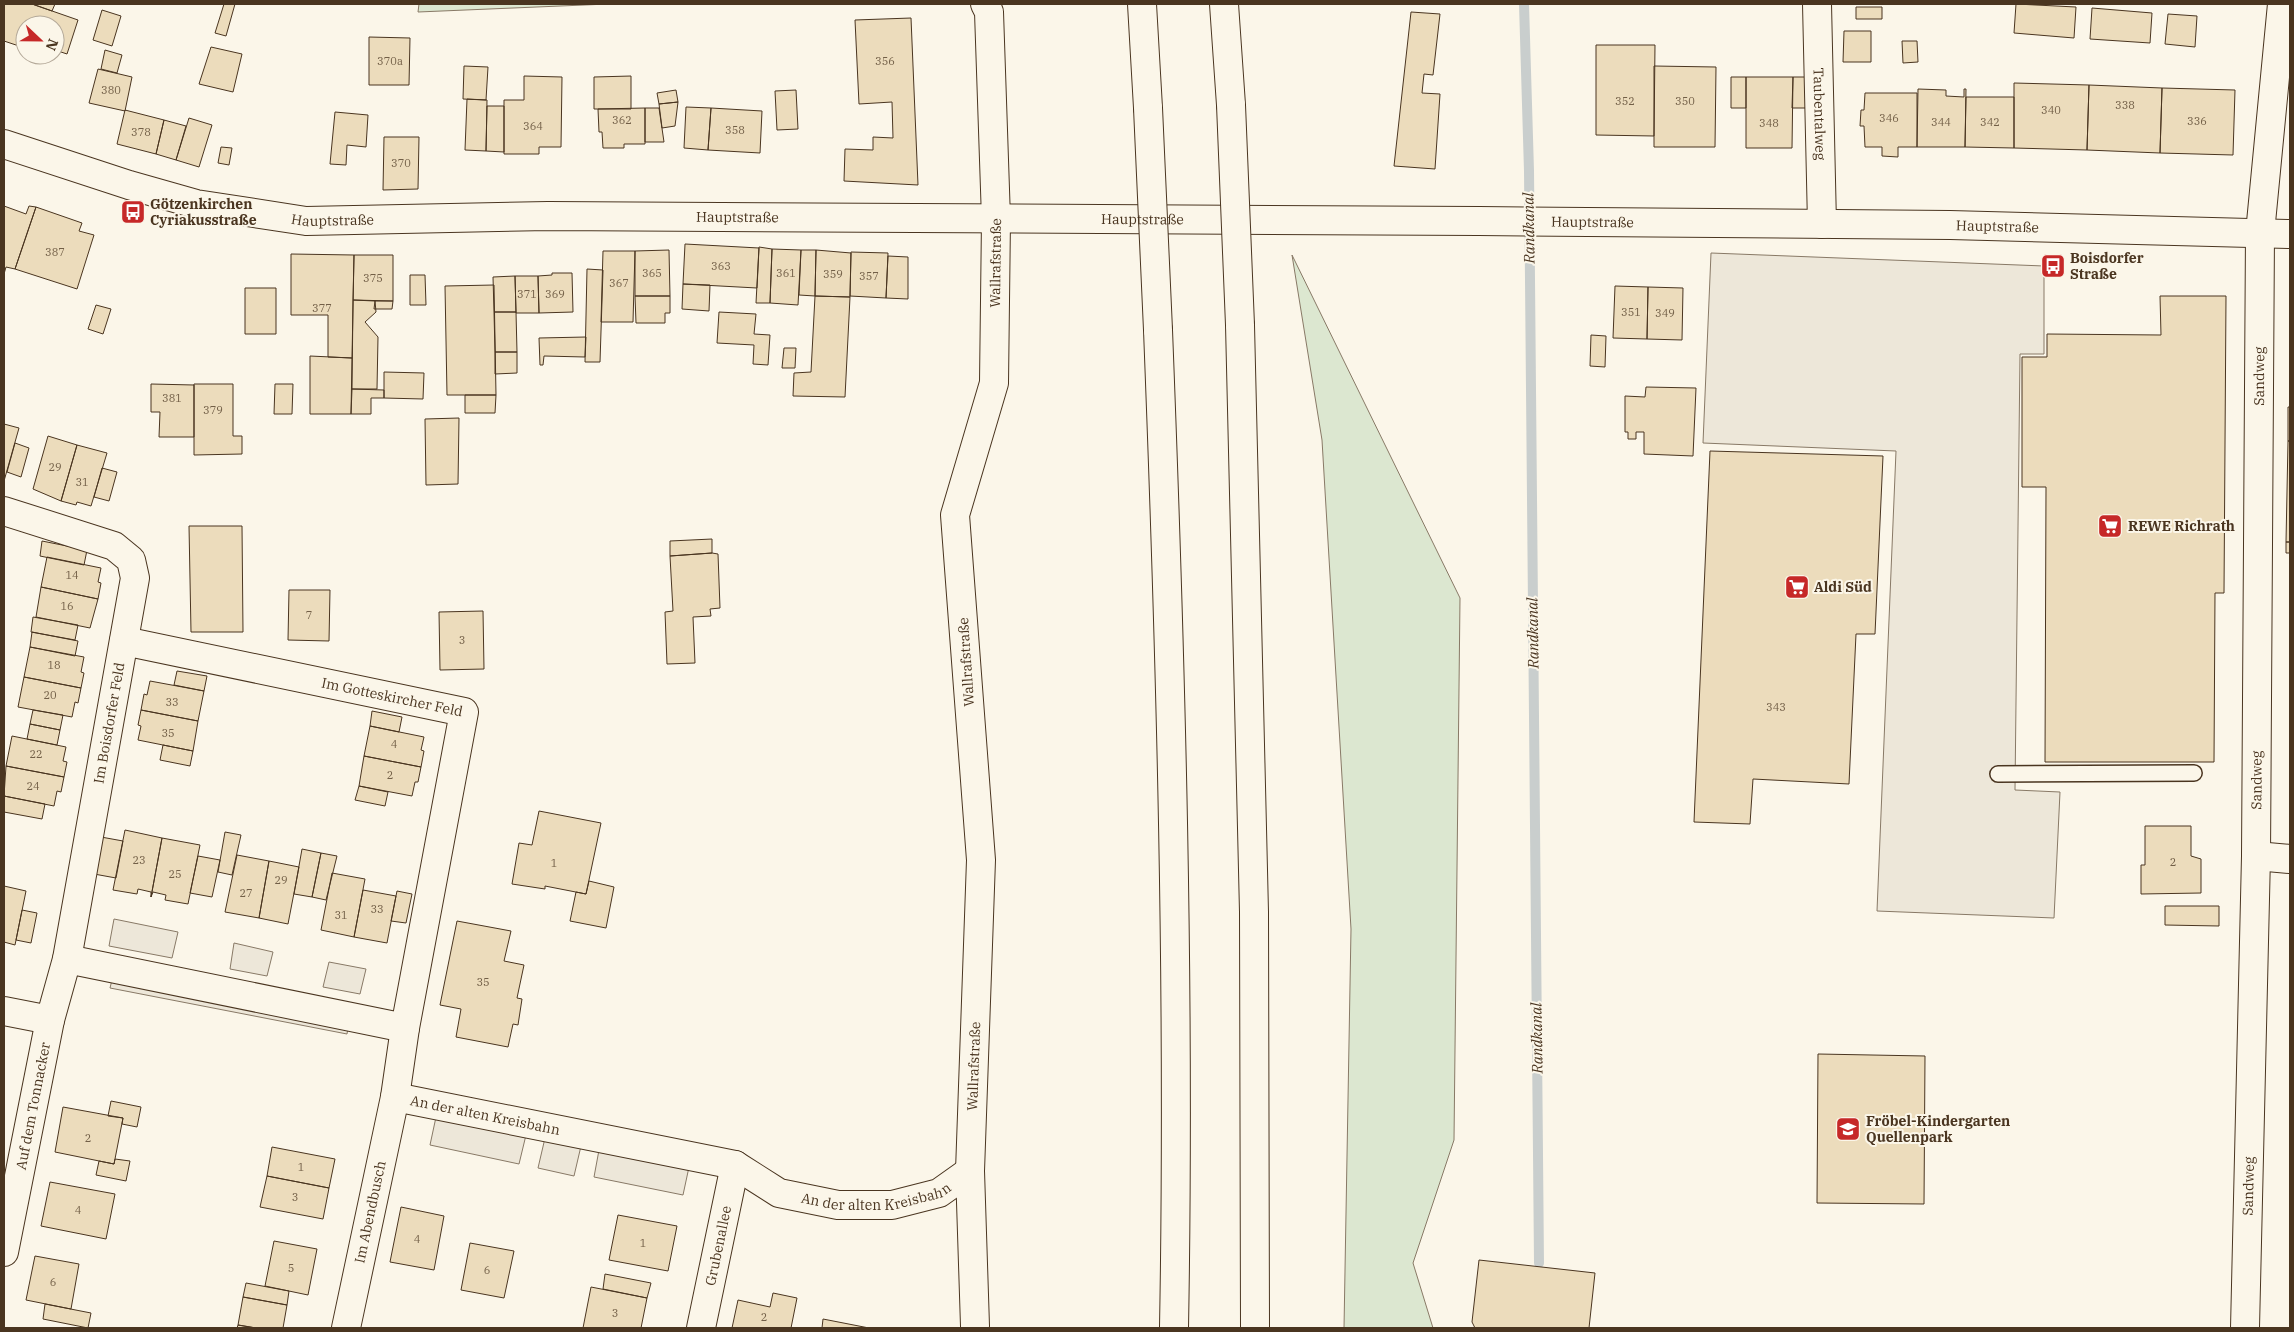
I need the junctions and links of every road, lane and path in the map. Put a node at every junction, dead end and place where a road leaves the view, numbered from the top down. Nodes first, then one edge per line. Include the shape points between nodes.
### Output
1 (985, 4) edge
2 (1142, 4) edge
3 (1224, 4) edge
4 (1817, 4) edge
5 (2282, 4) edge
6 (4, 144) edge
7 (996, 219) junction
8 (1822, 224) junction
9 (2260, 233) junction
10 (2290, 234) edge
11 (4, 511) edge
12 (124, 641) junction
13 (2194, 773) dead end
14 (1998, 774) dead end
15 (2256, 856) junction
16 (2290, 859) edge
17 (67, 959) junction
18 (4, 1011) edge
19 (50, 1020) junction
20 (405, 1028) junction
21 (395, 1097) junction
22 (735, 1165) junction
23 (970, 1171) junction
24 (4, 1252) edge
25 (974, 1326) dead end
26 (346, 1328) edge
27 (701, 1328) edge
28 (1174, 1328) edge
29 (1255, 1328) edge
30 (2246, 1328) edge

1 - 7 main road, Wallrafstraße via 989,12
2 - 28 main road, bridge via 1169,629 1175,916
3 - 29 main road, bridge via 1240,325 1254,912
4 - 8 main road, Taubentalweg
5 - 9 main road
6 - 7 main road, Hauptstraße via 129,186 196,204 306,221 548,216
7 - 8 main road, Hauptstraße
7 - 23 main road, Wallrafstraße via 994,383 956,515 981,860
8 - 9 main road, Hauptstraße
9 - 10 main road, Hauptstraße
9 - 15 main road, Sandweg
11 - 12 main road, Im Boisdorfer Feld via 114,546 131,560 135,578
12 - 17 main road, Im Boisdorfer Feld
12 - 20 main road, Im Gotteskircher Feld via 464,712
13 - 14 lane
15 - 16 main road
15 - 30 main road, Sandweg
17 - 19 main road, Im Boisdorfer Feld
17 - 20 main road
18 - 19 main road
19 - 24 main road, Auf dem Tonnacker
20 - 21 main road, An der alten Kreisbahn
21 - 22 main road, An der alten Kreisbahn
21 - 26 main road, Im Abendbusch
22 - 23 main road, An der alten Kreisbahn via 779,1193 838,1204 892,1205 939,1193
22 - 27 main road, Grubenallee
23 - 25 main road, Wallrafstraße

